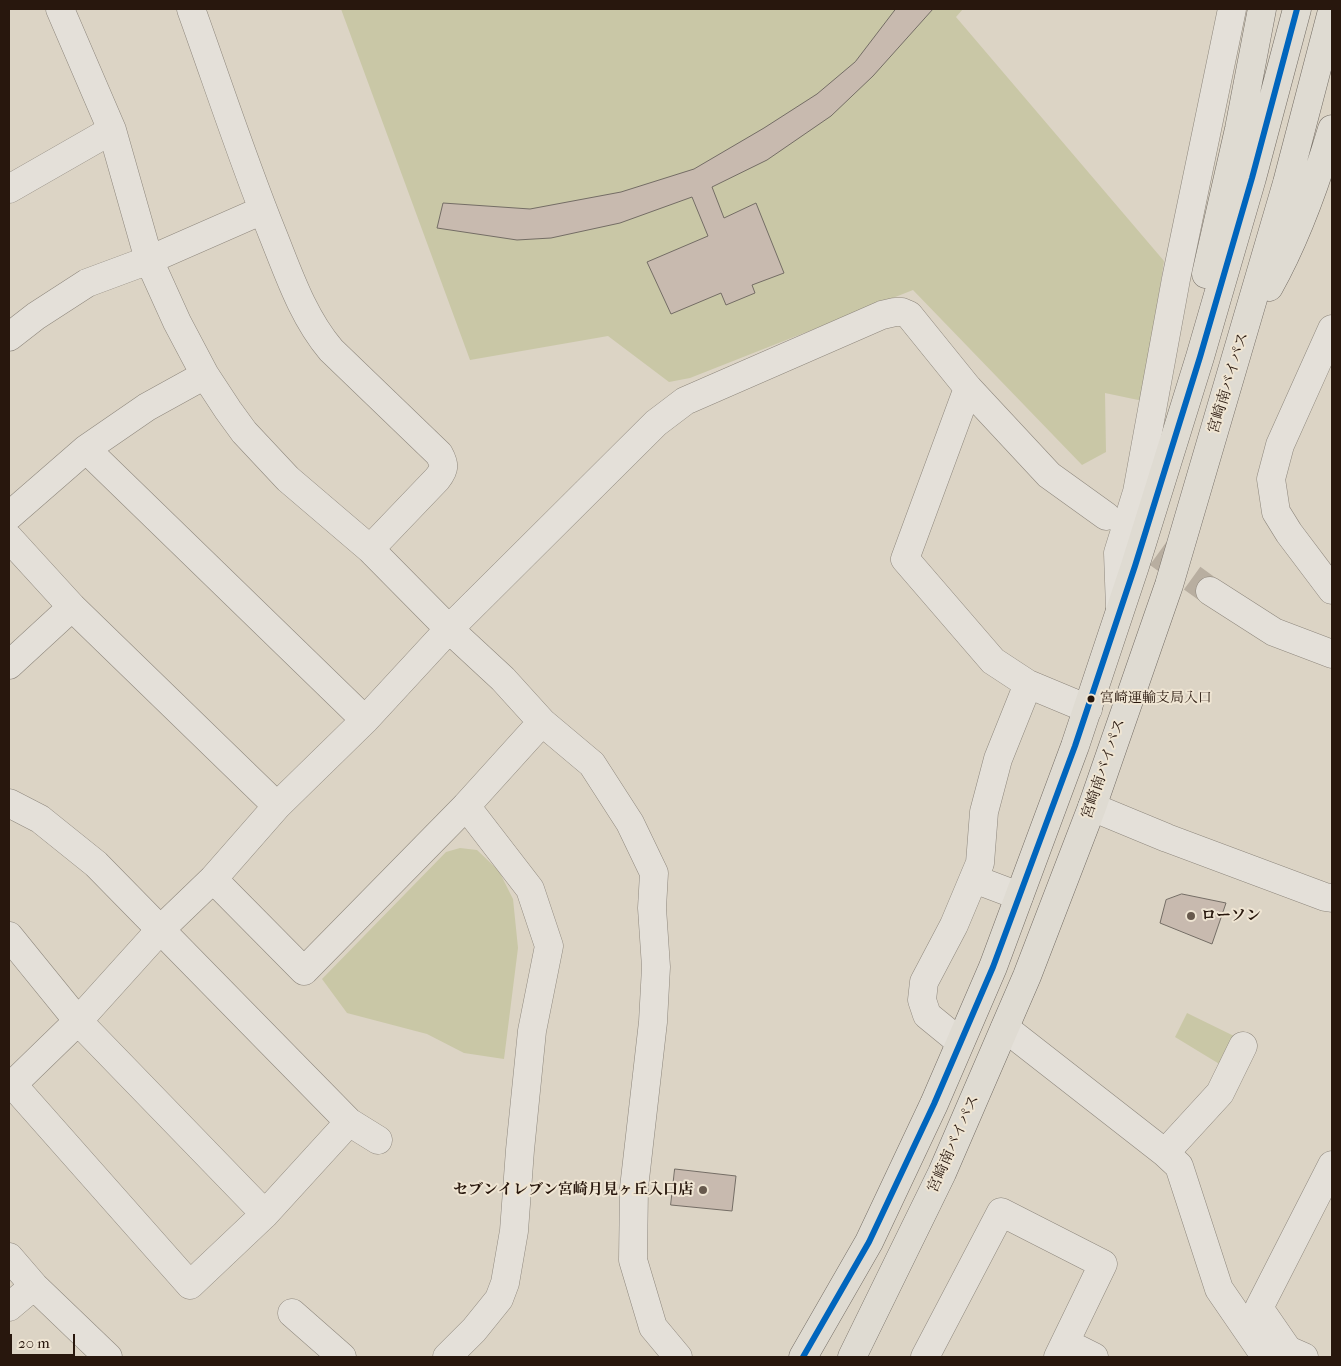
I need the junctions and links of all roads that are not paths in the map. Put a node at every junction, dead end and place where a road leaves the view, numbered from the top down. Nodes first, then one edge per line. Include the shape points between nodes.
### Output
1 (60, 9) edge
2 (191, 9) edge
3 (1232, 9) edge
4 (1262, 9) edge
5 (1297, 9) edge
6 (1332, 11) edge
7 (1332, 129) edge
8 (112, 130) junction
9 (9, 190) edge
10 (263, 210) junction
11 (149, 260) junction
12 (1332, 329) edge
13 (1244, 335) junction
14 (9, 337) edge
15 (1200, 357) junction
16 (205, 375) junction
17 (968, 388) junction
18 (86, 449) junction
19 (9, 516) edge
20 (1106, 516) tunnel mouth
21 (9, 538) edge
22 (370, 549) junction
23 (1332, 590) edge
24 (1210, 591) tunnel mouth
25 (72, 607) junction
26 (1120, 612) junction
27 (449, 630) junction
28 (1332, 654) edge
29 (9, 665) edge
30 (1028, 684) junction
31 (1088, 709) junction
32 (365, 720) junction
33 (542, 722) junction
34 (9, 803) edge
35 (277, 806) junction
36 (466, 806) junction
37 (1092, 807) junction
38 (213, 879) junction
39 (974, 879) junction
40 (1019, 896) junction
41 (1332, 898) edge
42 (161, 929) junction
43 (9, 936) edge
44 (78, 1021) junction
45 (1005, 1028) junction
46 (960, 1042) junction
47 (1243, 1046) dead end
48 (11, 1087) edge
49 (349, 1122) junction
50 (378, 1140) dead end
51 (1165, 1153) junction
52 (1332, 1166) edge
53 (265, 1214) junction
54 (9, 1257) edge
55 (34, 1286) junction
56 (9, 1307) edge
57 (292, 1314) dead end
58 (1062, 1350) edge
59 (1265, 1356) dead end
60 (108, 1357) edge
61 (342, 1357) edge
62 (447, 1357) edge
63 (678, 1357) edge
64 (804, 1357) edge
65 (852, 1357) edge
66 (925, 1357) edge
67 (1094, 1357) edge
68 (1304, 1357) edge

1 - 8 street
2 - 10 street
3 - 26 street via 1178,270 1137,492 1118,553
4 - 15 highway via 1201,298
5 - 15 highway
6 - 13 highway, 宮崎南バイパス
7 - 13 highway via 1285,260
8 - 9 street
8 - 11 street
10 - 11 street
10 - 22 street via 296,292 318,335 440,454 444,464 444,471
11 - 14 street via 87,282
11 - 16 street
12 - 23 street via 1280,445 1272,479 1276,512
13 - 37 highway, 宮崎南バイパス via 1169,584
15 - 26 highway
16 - 18 street via 148,407
16 - 22 street via 244,432 288,479
17 - 20 street via 1049,475
17 - 27 street via 908,315 895,312 685,401 656,423
17 - 30 street via 905,559 993,661
18 - 19 street
18 - 32 street
21 - 25 street
22 - 27 street
24 - 28 street via 1274,632
25 - 29 street
25 - 35 street
26 - 31 highway
27 - 32 street
27 - 33 street via 503,679
30 - 31 street
30 - 39 street via 998,759 984,812 980,863
31 - 40 highway
32 - 35 street
33 - 36 street
33 - 63 street via 592,764 630,823 654,873 652,908 656,967 634,1188 633,1260 653,1327
34 - 42 street via 40,819 96,864
35 - 38 street
36 - 38 street via 304,971
36 - 62 street via 530,889 549,946 532,1031 514,1231 504,1283 498,1299
37 - 41 street
37 - 45 highway, 宮崎南バイパス
38 - 42 street
39 - 40 street
39 - 46 street via 924,982 922,1000 927,1014
40 - 46 highway
42 - 44 street
42 - 49 street
43 - 44 street
44 - 48 street
44 - 53 street
45 - 51 street
45 - 65 highway, 宮崎南バイパス via 942,1174
46 - 64 highway via 869,1242
47 - 51 street via 1220,1093
48 - 53 street via 190,1285
49 - 50 street
49 - 53 street
51 - 59 street via 1180,1166 1219,1289
52 - 68 street via 1259,1308 1288,1350
54 - 55 street
55 - 56 street
55 - 60 street
57 - 61 street
58 - 66 street via 1102,1264 1001,1212
58 - 67 street

